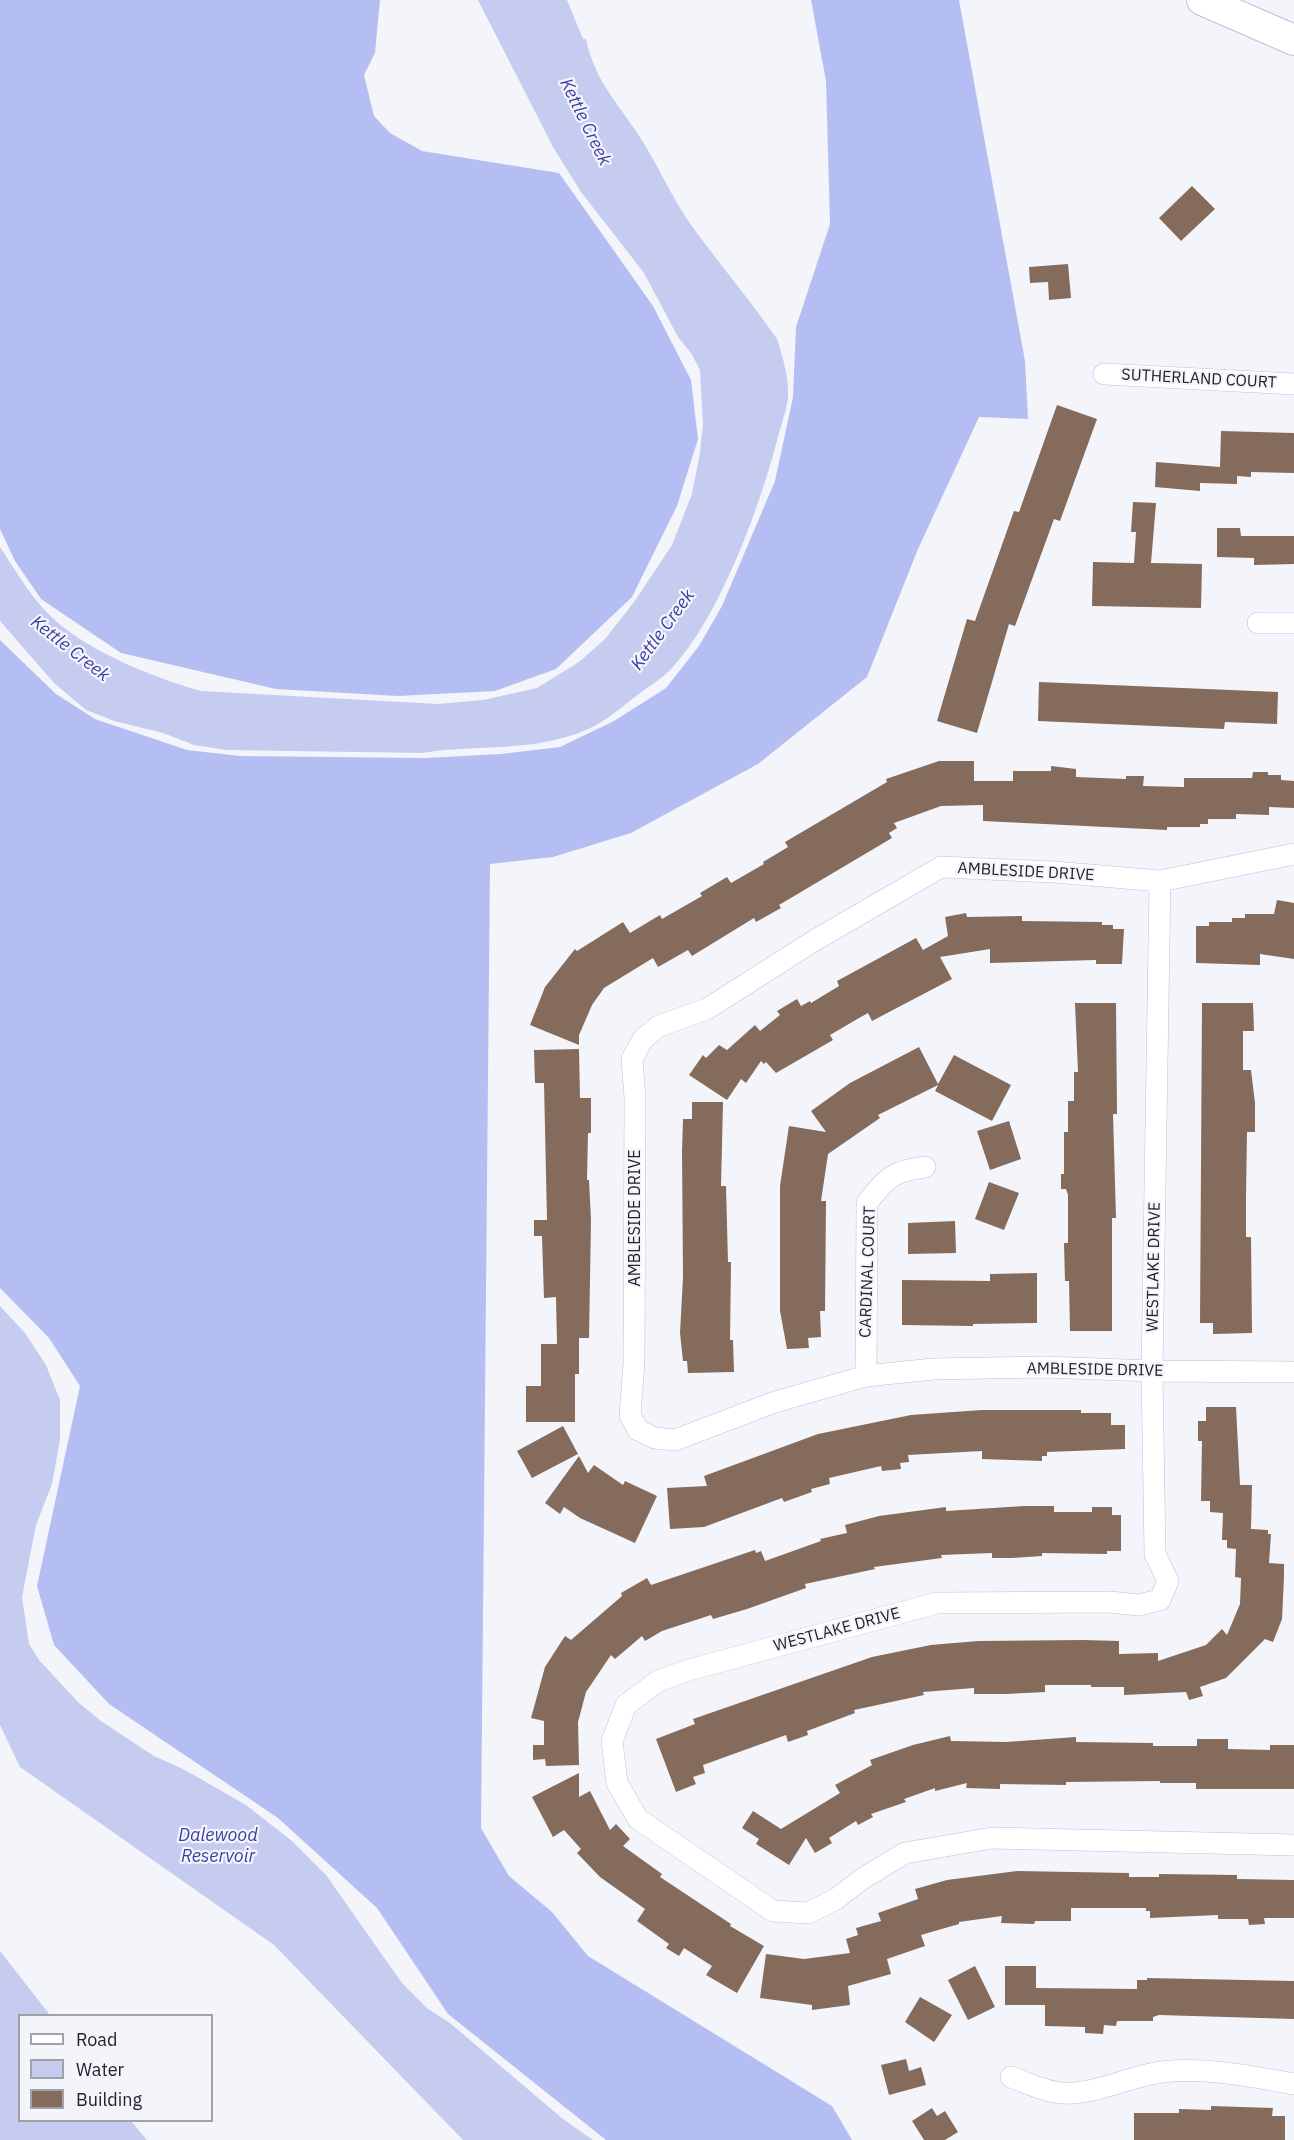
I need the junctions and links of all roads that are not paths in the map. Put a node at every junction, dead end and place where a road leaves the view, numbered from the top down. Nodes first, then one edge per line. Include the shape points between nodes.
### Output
1 (1202, 0) edge
2 (1294, 40) edge
3 (1104, 374) dead end
4 (1294, 384) edge
5 (1258, 623) dead end
6 (1294, 623) edge
7 (1294, 854) edge
8 (1160, 881) junction
9 (926, 1167) dead end
10 (1152, 1371) junction
11 (1294, 1371) edge
12 (866, 1376) junction
13 (1294, 1845) edge
14 (1011, 2077) dead end
15 (1294, 2084) edge

1 - 2 main road
3 - 4 street, SUTHERLAND COURT
5 - 6 street
7 - 8 street, AMBLESIDE DRIVE
8 - 10 street, WESTLAKE DRIVE
8 - 12 street, AMBLESIDE DRIVE via 940,867 707,1009 659,1026 643,1039 632,1059 634,1351 630,1415 638,1430 656,1438 675,1440 775,1402
9 - 12 street, CARDINAL COURT via 901,1170 884,1180 867,1203
10 - 11 street, AMBLESIDE DRIVE
10 - 12 street, AMBLESIDE DRIVE via 1045,1367
10 - 13 street, WESTLAKE DRIVE via 1155,1554 1168,1581 1160,1600 1138,1605 937,1603 689,1670 658,1682 626,1705 612,1741 617,1783 638,1819 773,1911 808,1913 905,1853 992,1838
14 - 15 street via 1044,2090 1065,2093 1139,2076 1185,2071 1238,2074

